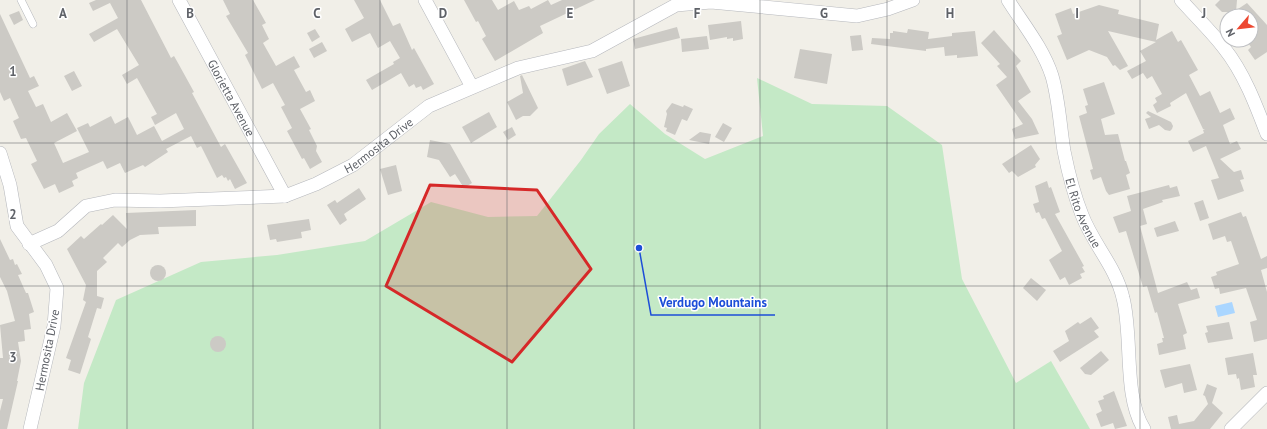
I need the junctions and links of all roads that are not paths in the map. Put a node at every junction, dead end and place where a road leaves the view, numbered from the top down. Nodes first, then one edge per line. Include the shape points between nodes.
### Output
1 (21, 0) edge
2 (179, 0) edge
3 (425, 0) edge
4 (913, 0) edge
5 (1008, 0) edge
6 (1181, 0) edge
7 (674, 2) edge
8 (33, 24) dead end
9 (472, 87) junction
10 (1267, 134) edge
11 (0, 153) edge
12 (285, 196) junction
13 (29, 244) junction
14 (1267, 393) edge
15 (30, 429) edge
16 (1144, 429) edge
17 (1231, 429) edge

1 - 8 lane
2 - 12 street, Glorietta Avenue
3 - 9 street
4 - 7 street, Hermosita Drive via 857,16 711,2
5 - 16 street, El Rito Avenue via 1042,53 1052,76 1064,152 1082,215 1093,240 1110,263 1120,288 1129,335 1130,373 1135,406
6 - 10 street via 1225,49 1245,82
7 - 9 street, Hermosita Drive via 592,51 518,68
9 - 12 street, Hermosita Drive via 429,106 353,165
11 - 13 street via 10,185 17,226
12 - 13 street, Hermosita Drive via 160,201 115,200 86,206 58,231
13 - 15 street, Hermosita Drive via 46,265 57,288 54,326
14 - 17 street

